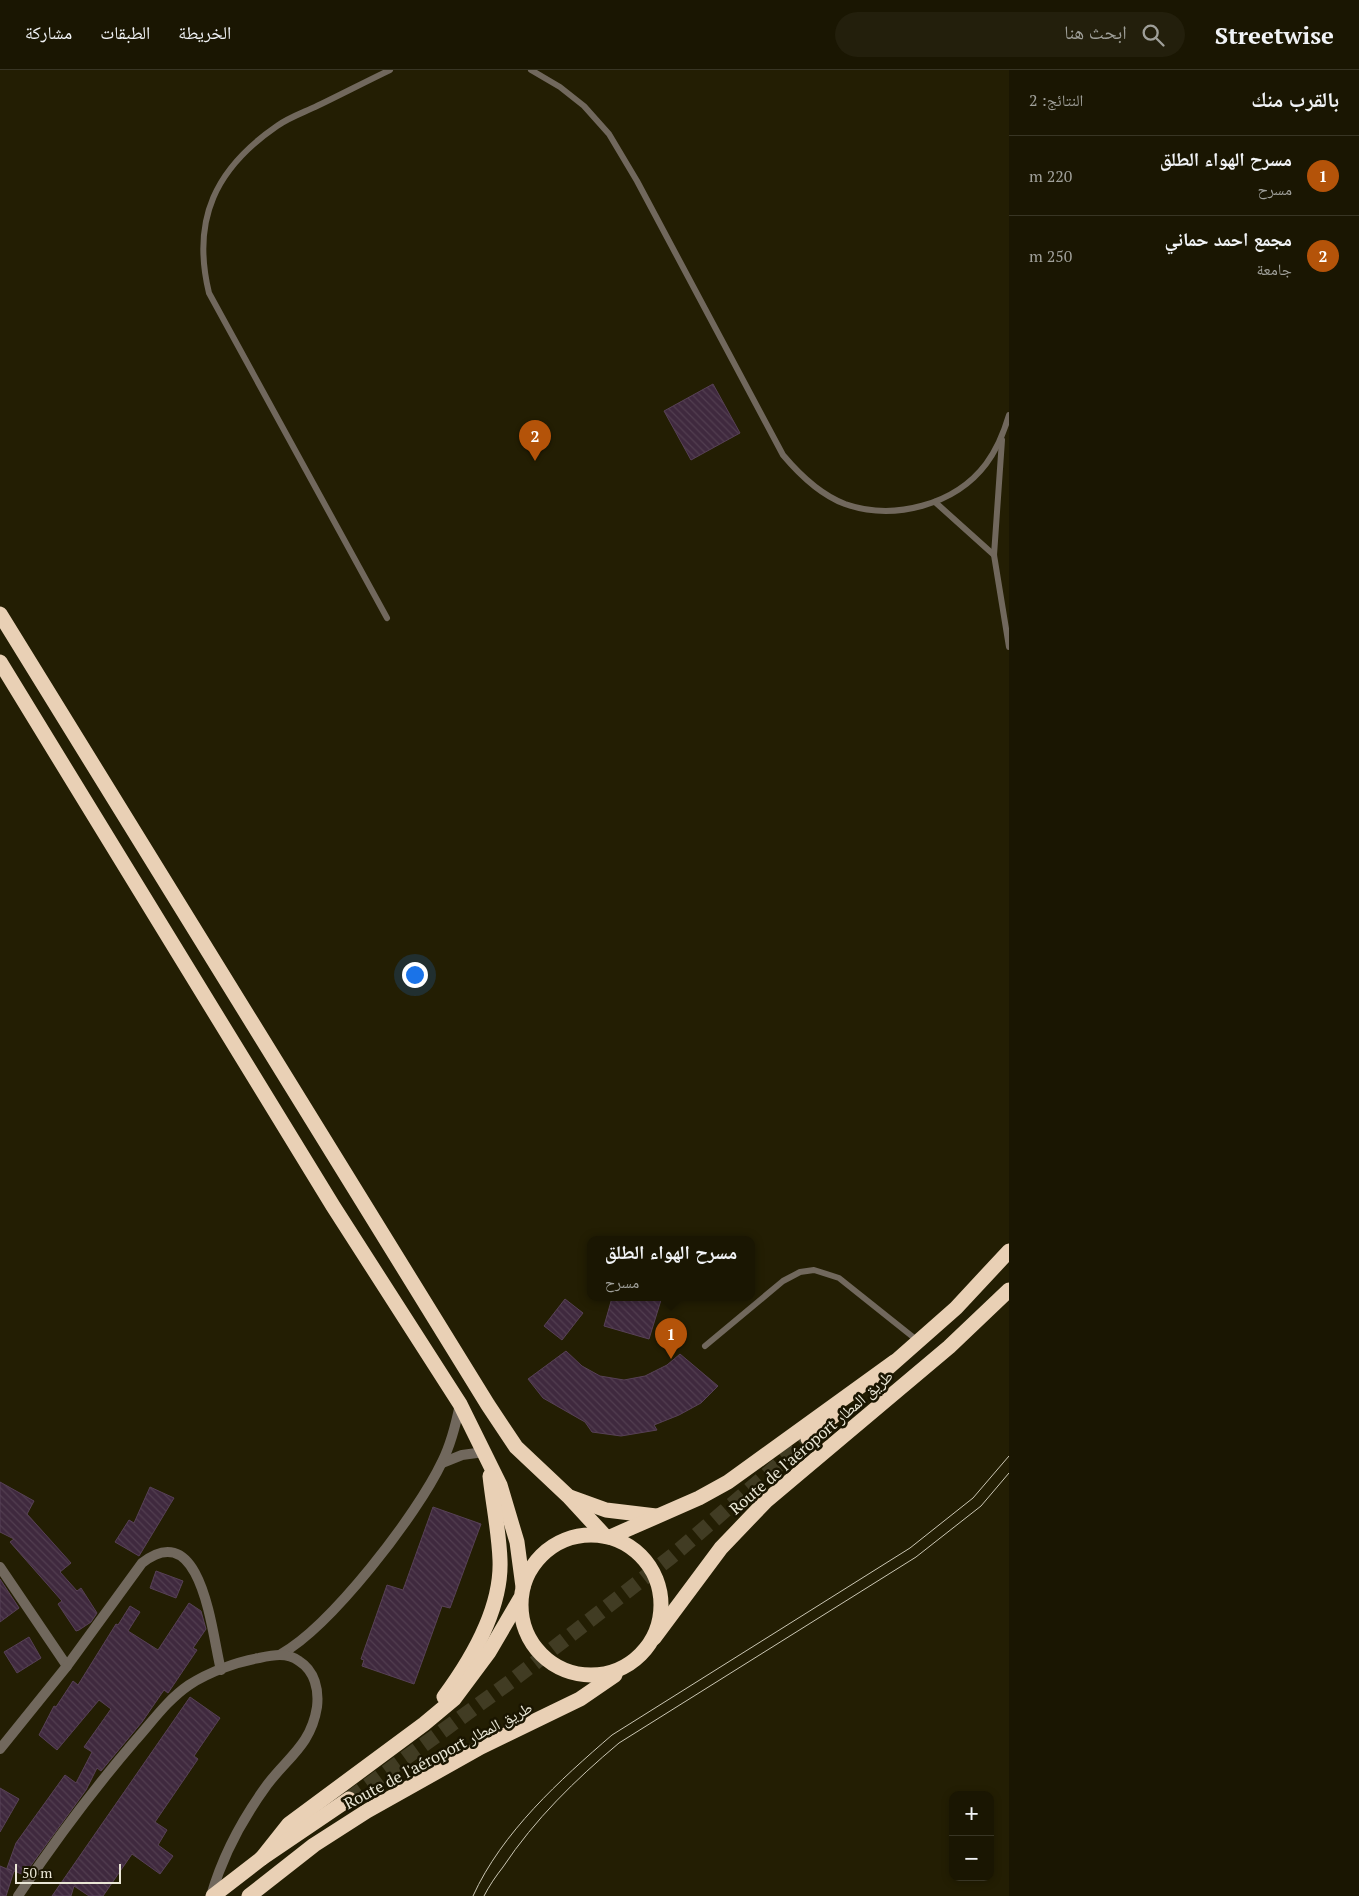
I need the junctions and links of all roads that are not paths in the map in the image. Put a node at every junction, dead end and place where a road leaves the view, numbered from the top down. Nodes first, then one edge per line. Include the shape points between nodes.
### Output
1 (390, 70) edge
2 (531, 70) edge
3 (1009, 416) edge
4 (1002, 438) junction
5 (935, 502) junction
6 (994, 555) junction
7 (0, 614) edge
8 (387, 618) dead end
9 (1009, 647) edge
10 (0, 662) edge
11 (1009, 1251) edge
12 (1009, 1290) edge
13 (919, 1342) junction
14 (705, 1346) dead end
15 (894, 1362) junction
16 (460, 1404) junction
17 (808, 1439) tunnel mouth
18 (486, 1455) junction
19 (442, 1463) junction
20 (568, 1496) junction
21 (656, 1516) junction
22 (608, 1537) junction
23 (0, 1567) edge
24 (522, 1593) junction
25 (654, 1638) junction
26 (281, 1654) junction
27 (67, 1666) junction
28 (623, 1669) junction
29 (221, 1670) junction
30 (424, 1724) junction
31 (0, 1749) edge
32 (349, 1799) tunnel mouth
33 (262, 1858) junction
34 (18, 1896) edge
35 (212, 1896) edge
36 (249, 1896) edge

1 - 8 lane via 278,125 253,145 226,173 216,189 206,215 203,240 204,273 209,293
2 - 5 lane via 584,106 609,134 783,455 797,472 844,504 875,510 903,510
3 - 4 lane
4 - 5 lane via 986,464 963,487
4 - 6 lane
5 - 6 lane
6 - 9 lane
7 - 20 highway via 488,1405 516,1447
10 - 16 highway via 333,1206
11 - 13 highway, Route de l'aéroport طريق المطار
12 - 25 highway, Route de l'aéroport طريق المطار via 949,1347 745,1521
13 - 14 lane via 838,1278 814,1270 800,1272 783,1281
13 - 15 highway, Route de l'aéroport طريق المطار
15 - 17 highway, Route de l'aéroport طريق المطار
15 - 21 highway via 728,1482
16 - 18 highway
16 - 19 street
18 - 19 street via 462,1455
18 - 24 highway via 508,1509 517,1542
18 - 30 highway via 500,1562 495,1600 463,1671
19 - 26 street via 386,1547 330,1613 298,1644
20 - 21 highway via 606,1510
20 - 22 highway
21 - 22 highway
22 - 24 highway via 584,1535 557,1544 531,1568
22 - 25 highway via 629,1546 645,1560 656,1577 662,1597 661,1618
23 - 27 street
24 - 28 highway via 524,1627 529,1640 543,1657 560,1669 581,1675 602,1675
24 - 30 highway via 471,1679 454,1699
25 - 28 highway via 641,1656
26 - 29 street via 246,1660
26 - 35 street via 298,1659 309,1668 317,1685 317,1706 311,1730 303,1746 257,1800 226,1855
27 - 29 street via 142,1563 160,1552 180,1556 200,1578
27 - 31 street
28 - 36 highway, Route de l'aéroport طريق المطار via 580,1699 482,1747 368,1811 314,1845
29 - 34 street via 190,1684 170,1701 87,1797
30 - 33 highway via 289,1824
32 - 33 highway, Route de l'aéroport طريق المطار
33 - 35 highway, Route de l'aéroport طريق المطار

